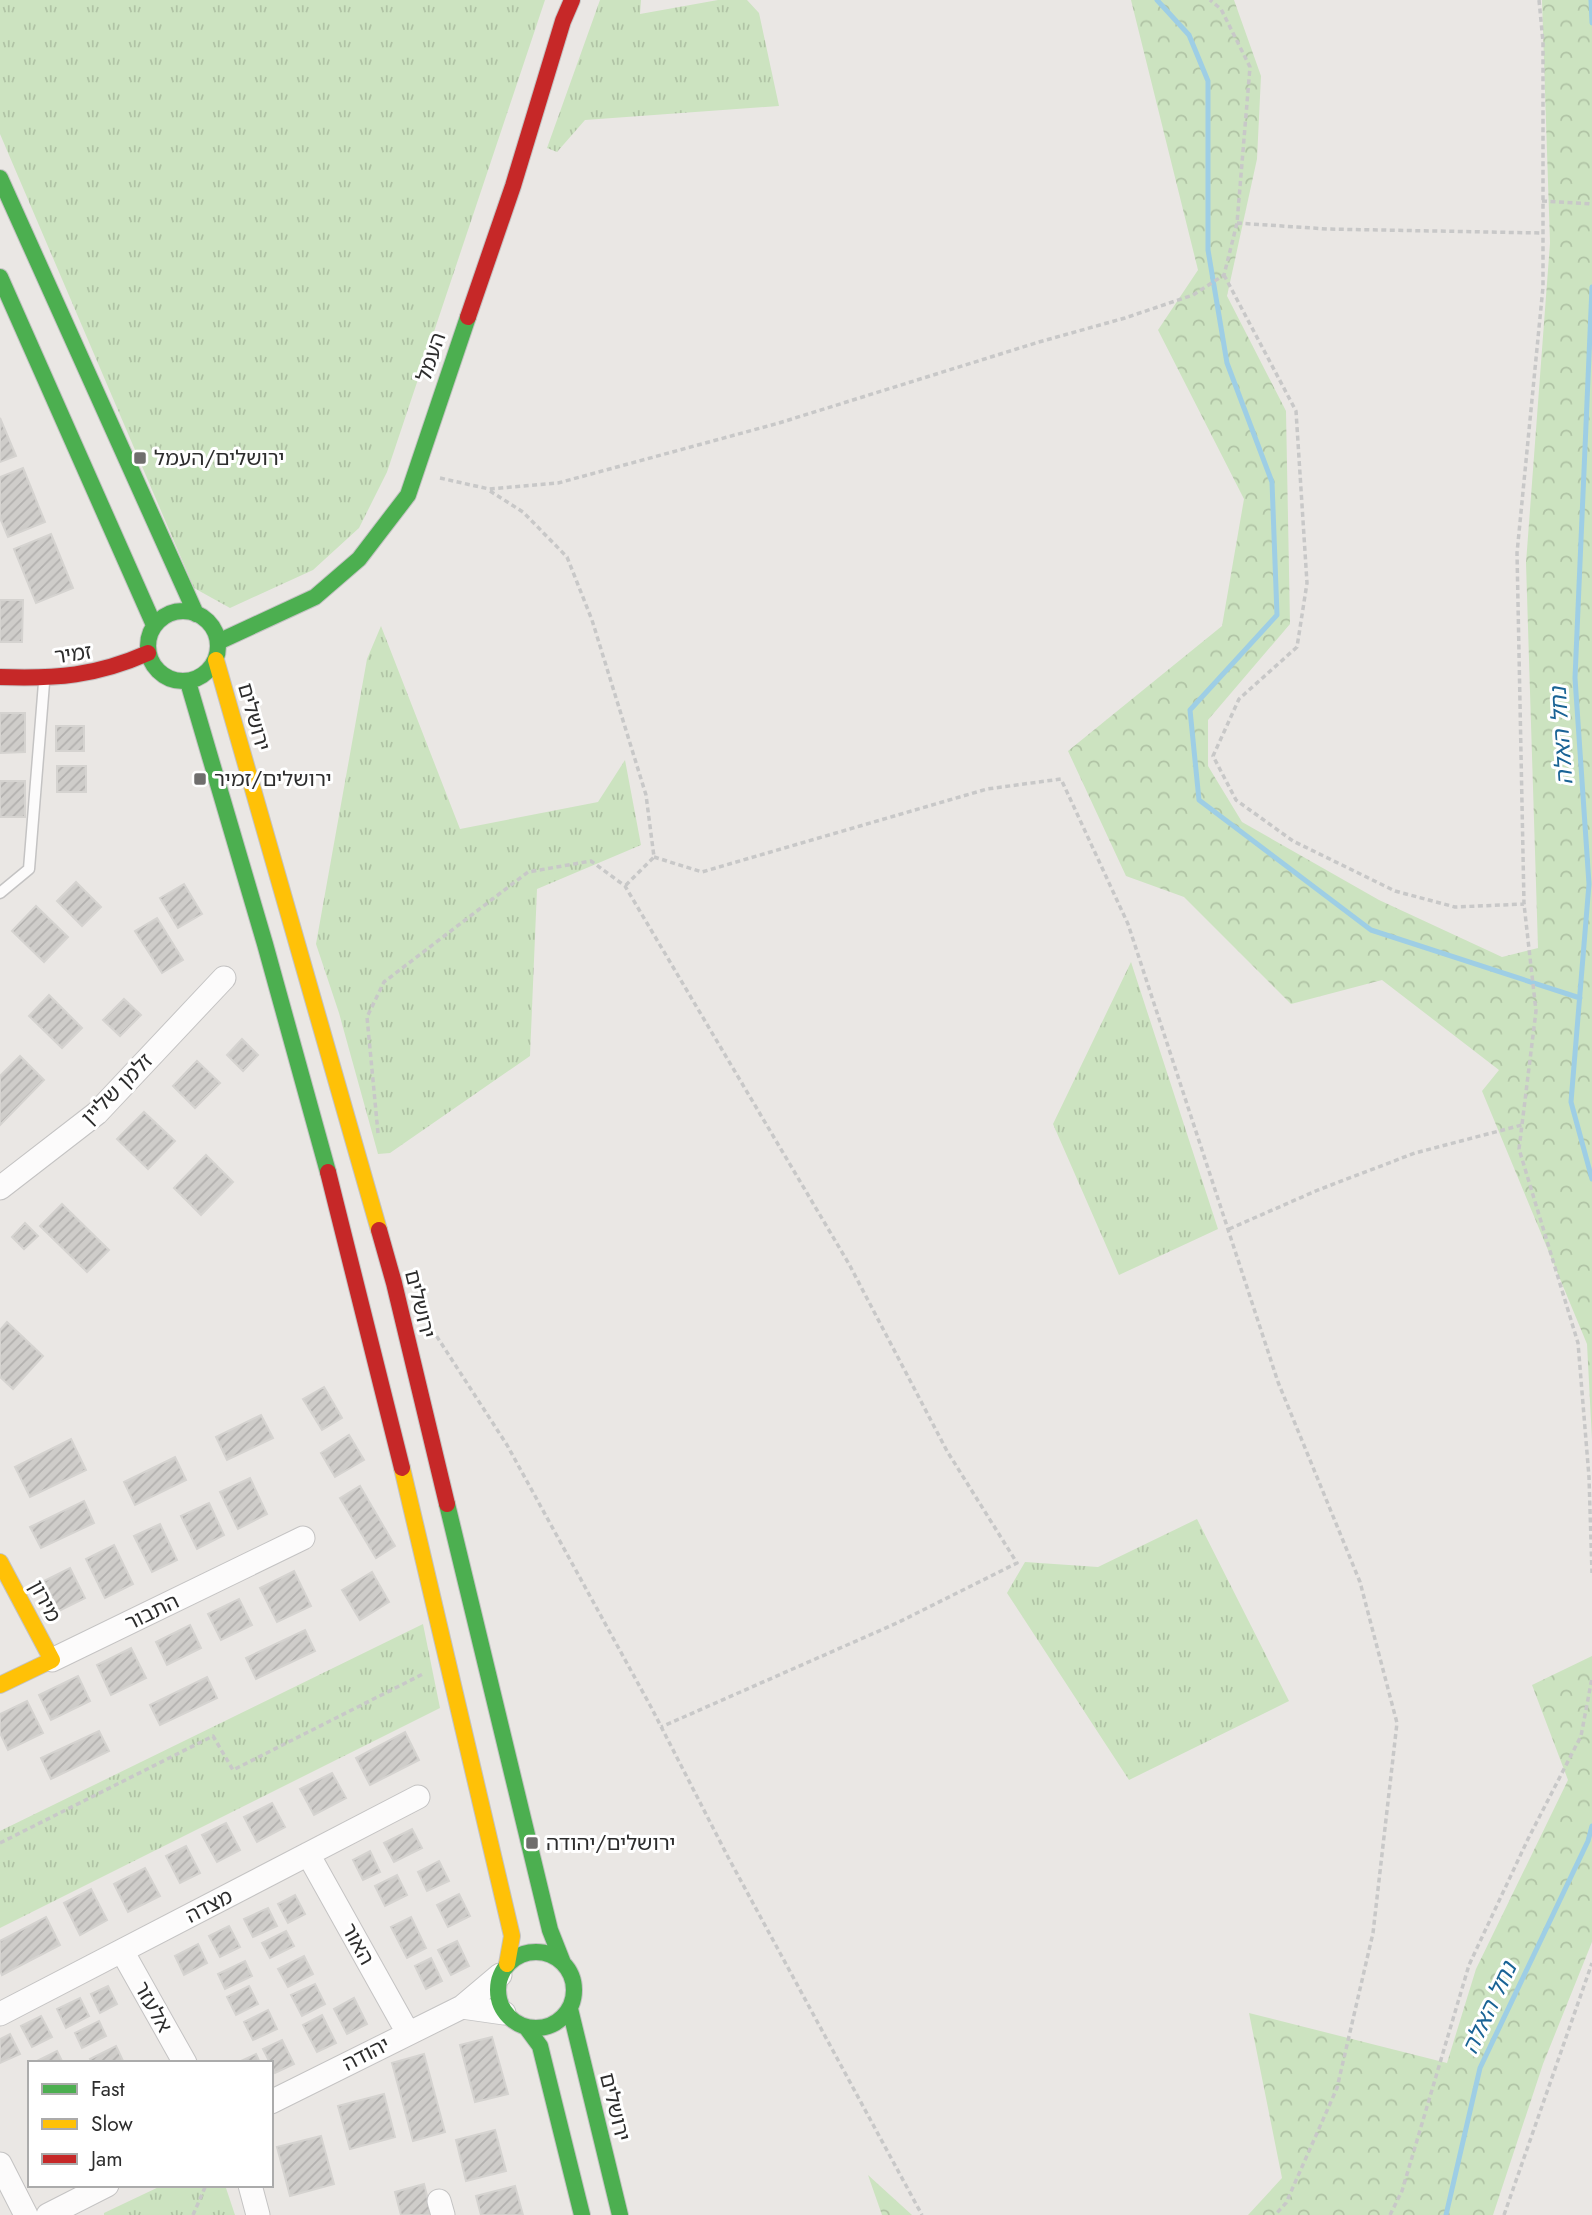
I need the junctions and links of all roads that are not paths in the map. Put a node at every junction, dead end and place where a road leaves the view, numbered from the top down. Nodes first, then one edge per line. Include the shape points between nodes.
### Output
1 (572, 0) edge
2 (0, 178) edge
3 (0, 277) edge
4 (197, 614) junction
5 (154, 625) junction
6 (218, 642) junction
7 (148, 653) junction
8 (216, 660) junction
9 (0, 677) edge
10 (44, 679) junction
11 (188, 682) junction
12 (0, 893) edge
13 (224, 978) dead end
14 (0, 1188) edge
15 (303, 1538) dead end
16 (0, 1562) edge
17 (52, 1660) junction
18 (0, 1685) edge
19 (418, 1797) dead end
20 (308, 1854) junction
21 (122, 1951) junction
22 (563, 1963) junction
23 (504, 1970) junction
24 (462, 2007) junction
25 (570, 2009) junction
26 (504, 2013) junction
27 (0, 2014) edge
28 (526, 2027) junction
29 (408, 2033) junction
30 (183, 2061) edge
31 (273, 2101) edge
32 (0, 2164) edge
33 (103, 2187) edge
34 (251, 2187) edge
35 (26, 2215) edge
36 (48, 2215) edge
37 (258, 2215) edge
38 (582, 2215) edge
39 (621, 2215) edge

1 - 6 street, העמל via 408,495 359,559 315,597
2 - 4 street
3 - 5 street
4 - 5 street via 173,612
4 - 6 street via 207,620
5 - 7 street
6 - 8 street
7 - 10 street, זמיר via 117,668
7 - 11 street via 158,672
8 - 11 street via 200,678
8 - 22 street, ירושלים via 394,1283 550,1930
9 - 10 street, זמיר
10 - 12 lane via 29,869
11 - 23 street via 337,1208 449,1661 512,1936
13 - 14 street, זלמן שליין via 97,1113
15 - 17 street, התבור
16 - 17 street, מירון
17 - 18 street, התבור
19 - 20 street, מצדה
20 - 21 street, מצדה
20 - 29 street, האור
21 - 27 street, מצדה
21 - 30 street, אלעזר
22 - 23 street via 553,1955 528,1952
22 - 25 street via 574,1984
23 - 24 street, יהודה
23 - 26 street via 497,1988
24 - 26 street
24 - 29 street, יהודה
25 - 28 street via 551,2026
25 - 39 street, ירושלים
26 - 28 street
28 - 38 street via 540,2046
29 - 31 street, יהודה
32 - 35 street
33 - 36 street
34 - 37 street

